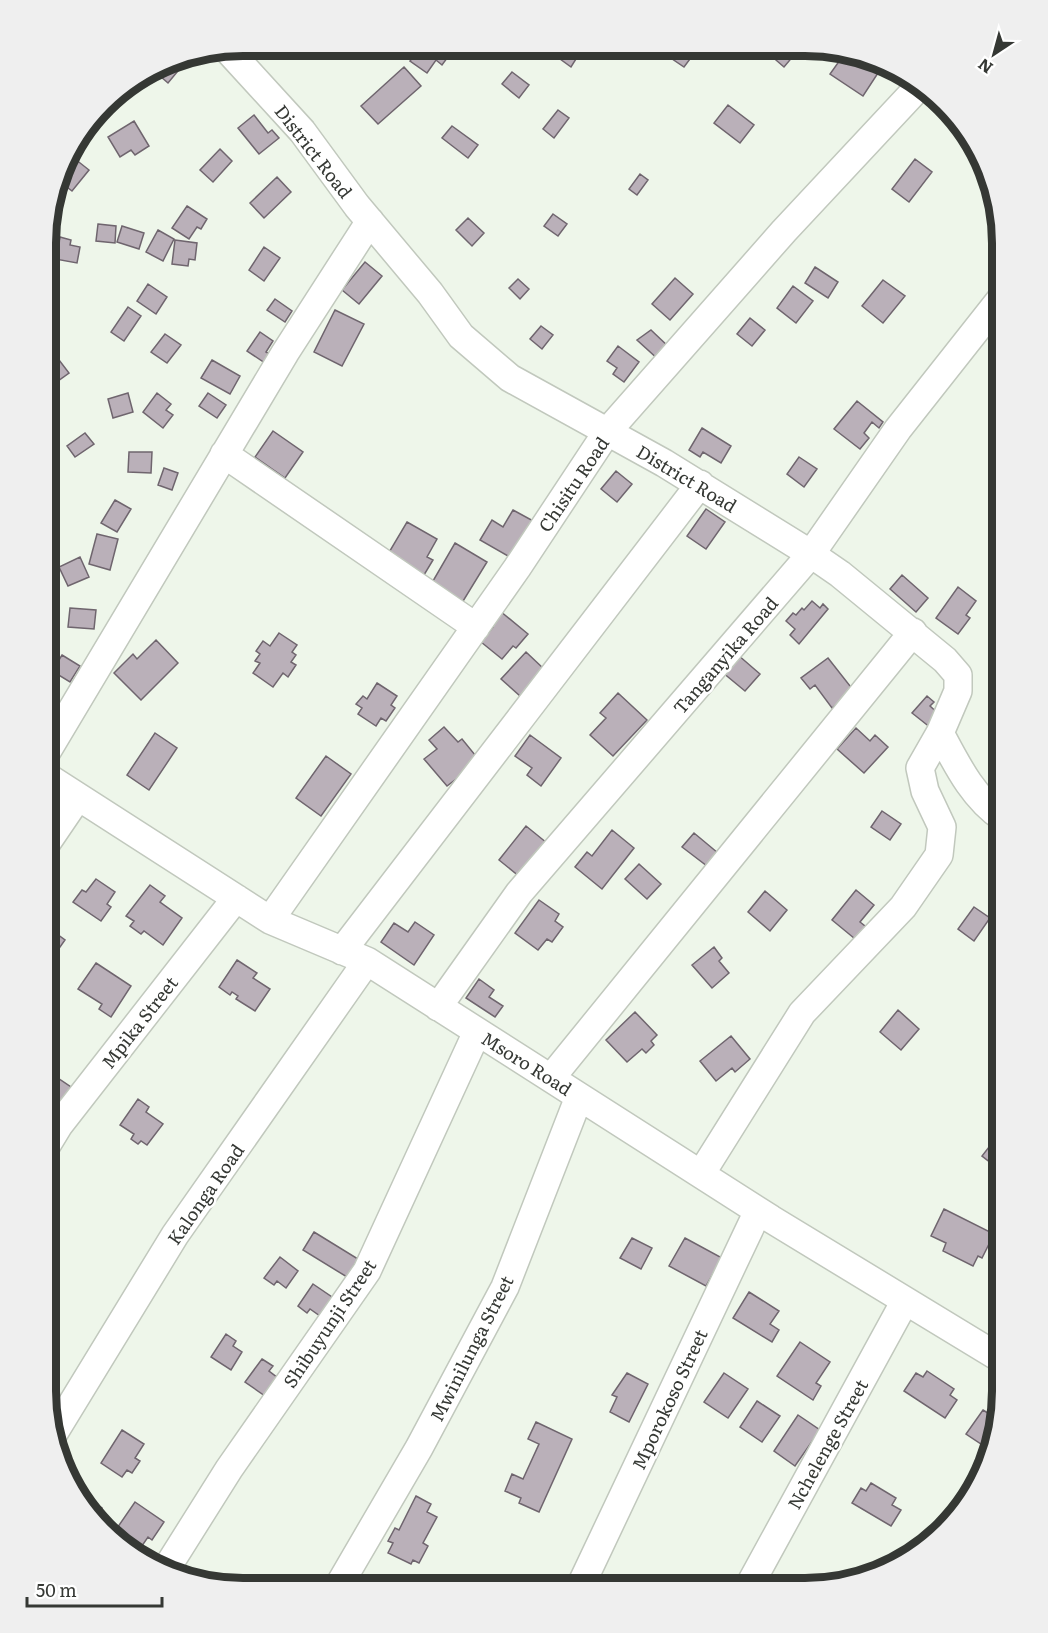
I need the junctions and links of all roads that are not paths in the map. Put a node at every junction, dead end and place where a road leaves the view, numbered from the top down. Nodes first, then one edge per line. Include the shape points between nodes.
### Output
1 (234, 56) edge
2 (913, 90) edge
3 (370, 221) junction
4 (993, 309) edge
5 (607, 432) junction
6 (224, 454) junction
7 (700, 484) junction
8 (811, 554) junction
9 (476, 627) junction
10 (913, 632) junction
11 (940, 733) junction
12 (55, 738) edge
13 (55, 782) edge
14 (78, 797) junction
15 (993, 811) edge
16 (55, 831) edge
17 (236, 898) junction
18 (270, 920) junction
19 (342, 951) junction
20 (367, 962) junction
21 (438, 1007) junction
22 (477, 1032) junction
23 (550, 1078) junction
24 (579, 1096) junction
25 (55, 1132) edge
26 (701, 1174) junction
27 (758, 1210) junction
28 (905, 1301) junction
29 (992, 1353) edge
30 (59, 1425) edge
31 (170, 1563) edge
32 (343, 1578) edge
33 (584, 1578) edge
34 (753, 1578) edge

1 - 3 street, District Road via 302,131
2 - 5 street, Chisitu Road
3 - 5 street, District Road via 461,336 510,378
3 - 6 street
4 - 8 street, Tanganyika Road via 898,429
5 - 7 street, District Road
5 - 9 street, Chisitu Road
6 - 9 street
6 - 12 street
7 - 8 street, District Road
7 - 19 street
8 - 10 street, District Road
8 - 21 street, Tanganyika Road via 519,893
9 - 18 street, Chisitu Road
10 - 11 street, District Road via 958,675 958,691
10 - 23 street
11 - 15 street via 959,769
11 - 26 street via 920,768 925,791 942,827 939,855 903,907 802,1013
13 - 14 street, Msoro Road
14 - 16 street
14 - 17 street, Msoro Road
17 - 18 street, Msoro Road
17 - 25 street, Mpika Street
18 - 19 street, Msoro Road
19 - 20 street, Msoro Road
20 - 21 street, Msoro Road
20 - 30 street, Kalonga Road via 176,1235
21 - 22 street, Msoro Road
22 - 23 street, Msoro Road
22 - 31 street, Shibuyunji Street via 367,1271 229,1468
23 - 24 street, Msoro Road
24 - 26 street, Msoro Road
24 - 32 street, Mwinilunga Street via 505,1287 419,1448
26 - 27 street, Msoro Road
27 - 28 street, Msoro Road
27 - 33 street, Mporokoso Street
28 - 29 street, Msoro Road
28 - 34 street, Nchelenge Street

